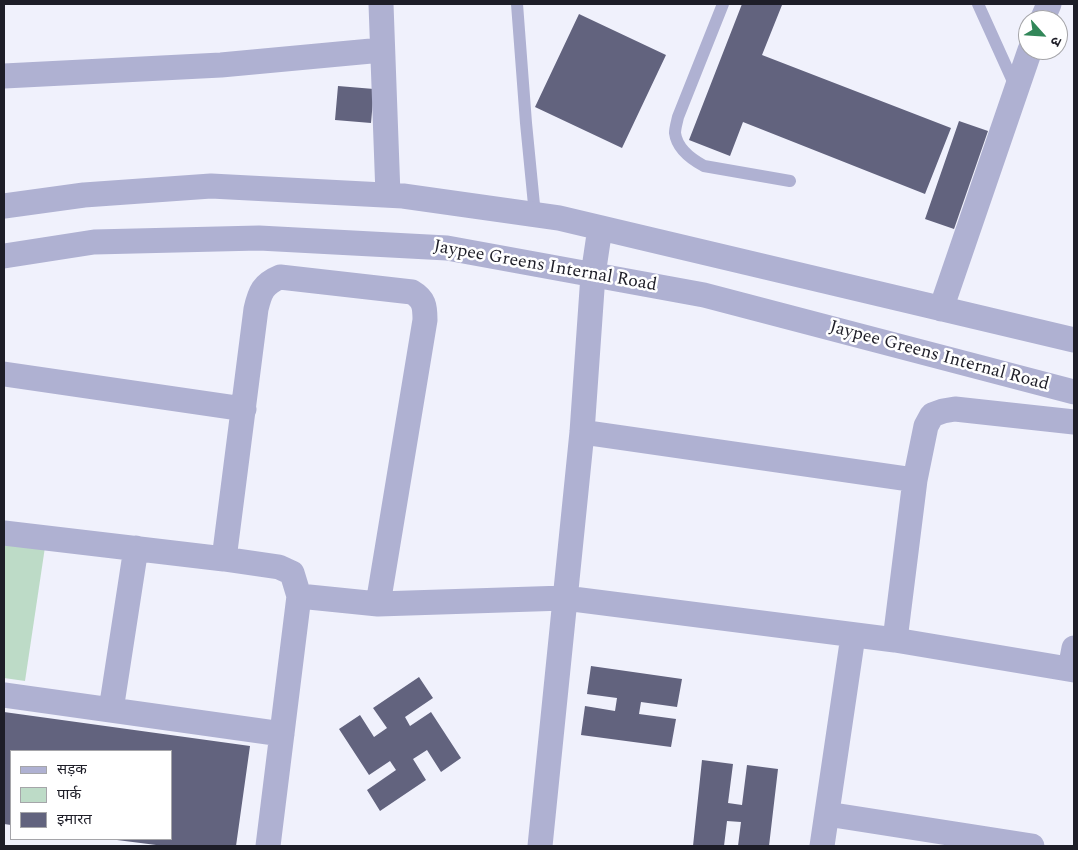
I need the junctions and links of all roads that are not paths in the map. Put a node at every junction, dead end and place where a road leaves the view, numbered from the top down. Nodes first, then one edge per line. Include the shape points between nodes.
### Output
1 (381, 4) edge
2 (517, 4) edge
3 (723, 4) edge
4 (978, 4) edge
5 (382, 50) junction
6 (1026, 60) edge
7 (4, 76) edge
8 (1016, 88) junction
9 (790, 181) dead end
10 (388, 195) junction
11 (4, 206) edge
12 (535, 215) junction
13 (600, 228) junction
14 (4, 256) edge
15 (593, 275) junction
16 (941, 309) junction
17 (1074, 340) edge
18 (4, 374) edge
19 (1074, 392) edge
20 (244, 408) junction
21 (1074, 422) edge
22 (582, 432) junction
23 (915, 480) junction
24 (4, 532) edge
25 (136, 548) junction
26 (224, 559) junction
27 (299, 596) junction
28 (565, 598) junction
29 (378, 604) junction
30 (853, 636) junction
31 (895, 640) junction
32 (1073, 662) edge
33 (4, 695) edge
34 (111, 710) junction
35 (282, 734) junction
36 (827, 814) junction
37 (268, 846) edge
38 (540, 846) edge
39 (822, 846) edge
40 (1032, 846) edge

1 - 5 street
2 - 12 lane
3 - 9 lane via 678,117 675,133 680,146 691,159 704,166
4 - 8 lane
5 - 7 street via 221,65
5 - 10 street
6 - 8 street
8 - 16 street
10 - 11 street via 211,186 84,195
10 - 12 street
12 - 13 street
13 - 15 street
13 - 16 street
14 - 15 street, Jaypee Greens Internal Road via 94,242 259,238 447,248
15 - 19 street, Jaypee Greens Internal Road via 704,296
15 - 22 street
16 - 17 street
18 - 20 street
20 - 26 street
20 - 29 street via 256,309 260,294 269,282 280,277 412,292 421,297 425,320
21 - 23 street via 943,410 932,415 926,426
22 - 23 street
22 - 28 street
23 - 31 street
24 - 25 street
25 - 26 street
25 - 34 street
26 - 27 street via 279,567 292,573
27 - 29 street
27 - 35 street
28 - 29 street
28 - 30 street
28 - 38 street
30 - 31 street
30 - 36 street
31 - 32 street
33 - 34 street
34 - 35 street
35 - 37 street
36 - 39 street
36 - 40 street

